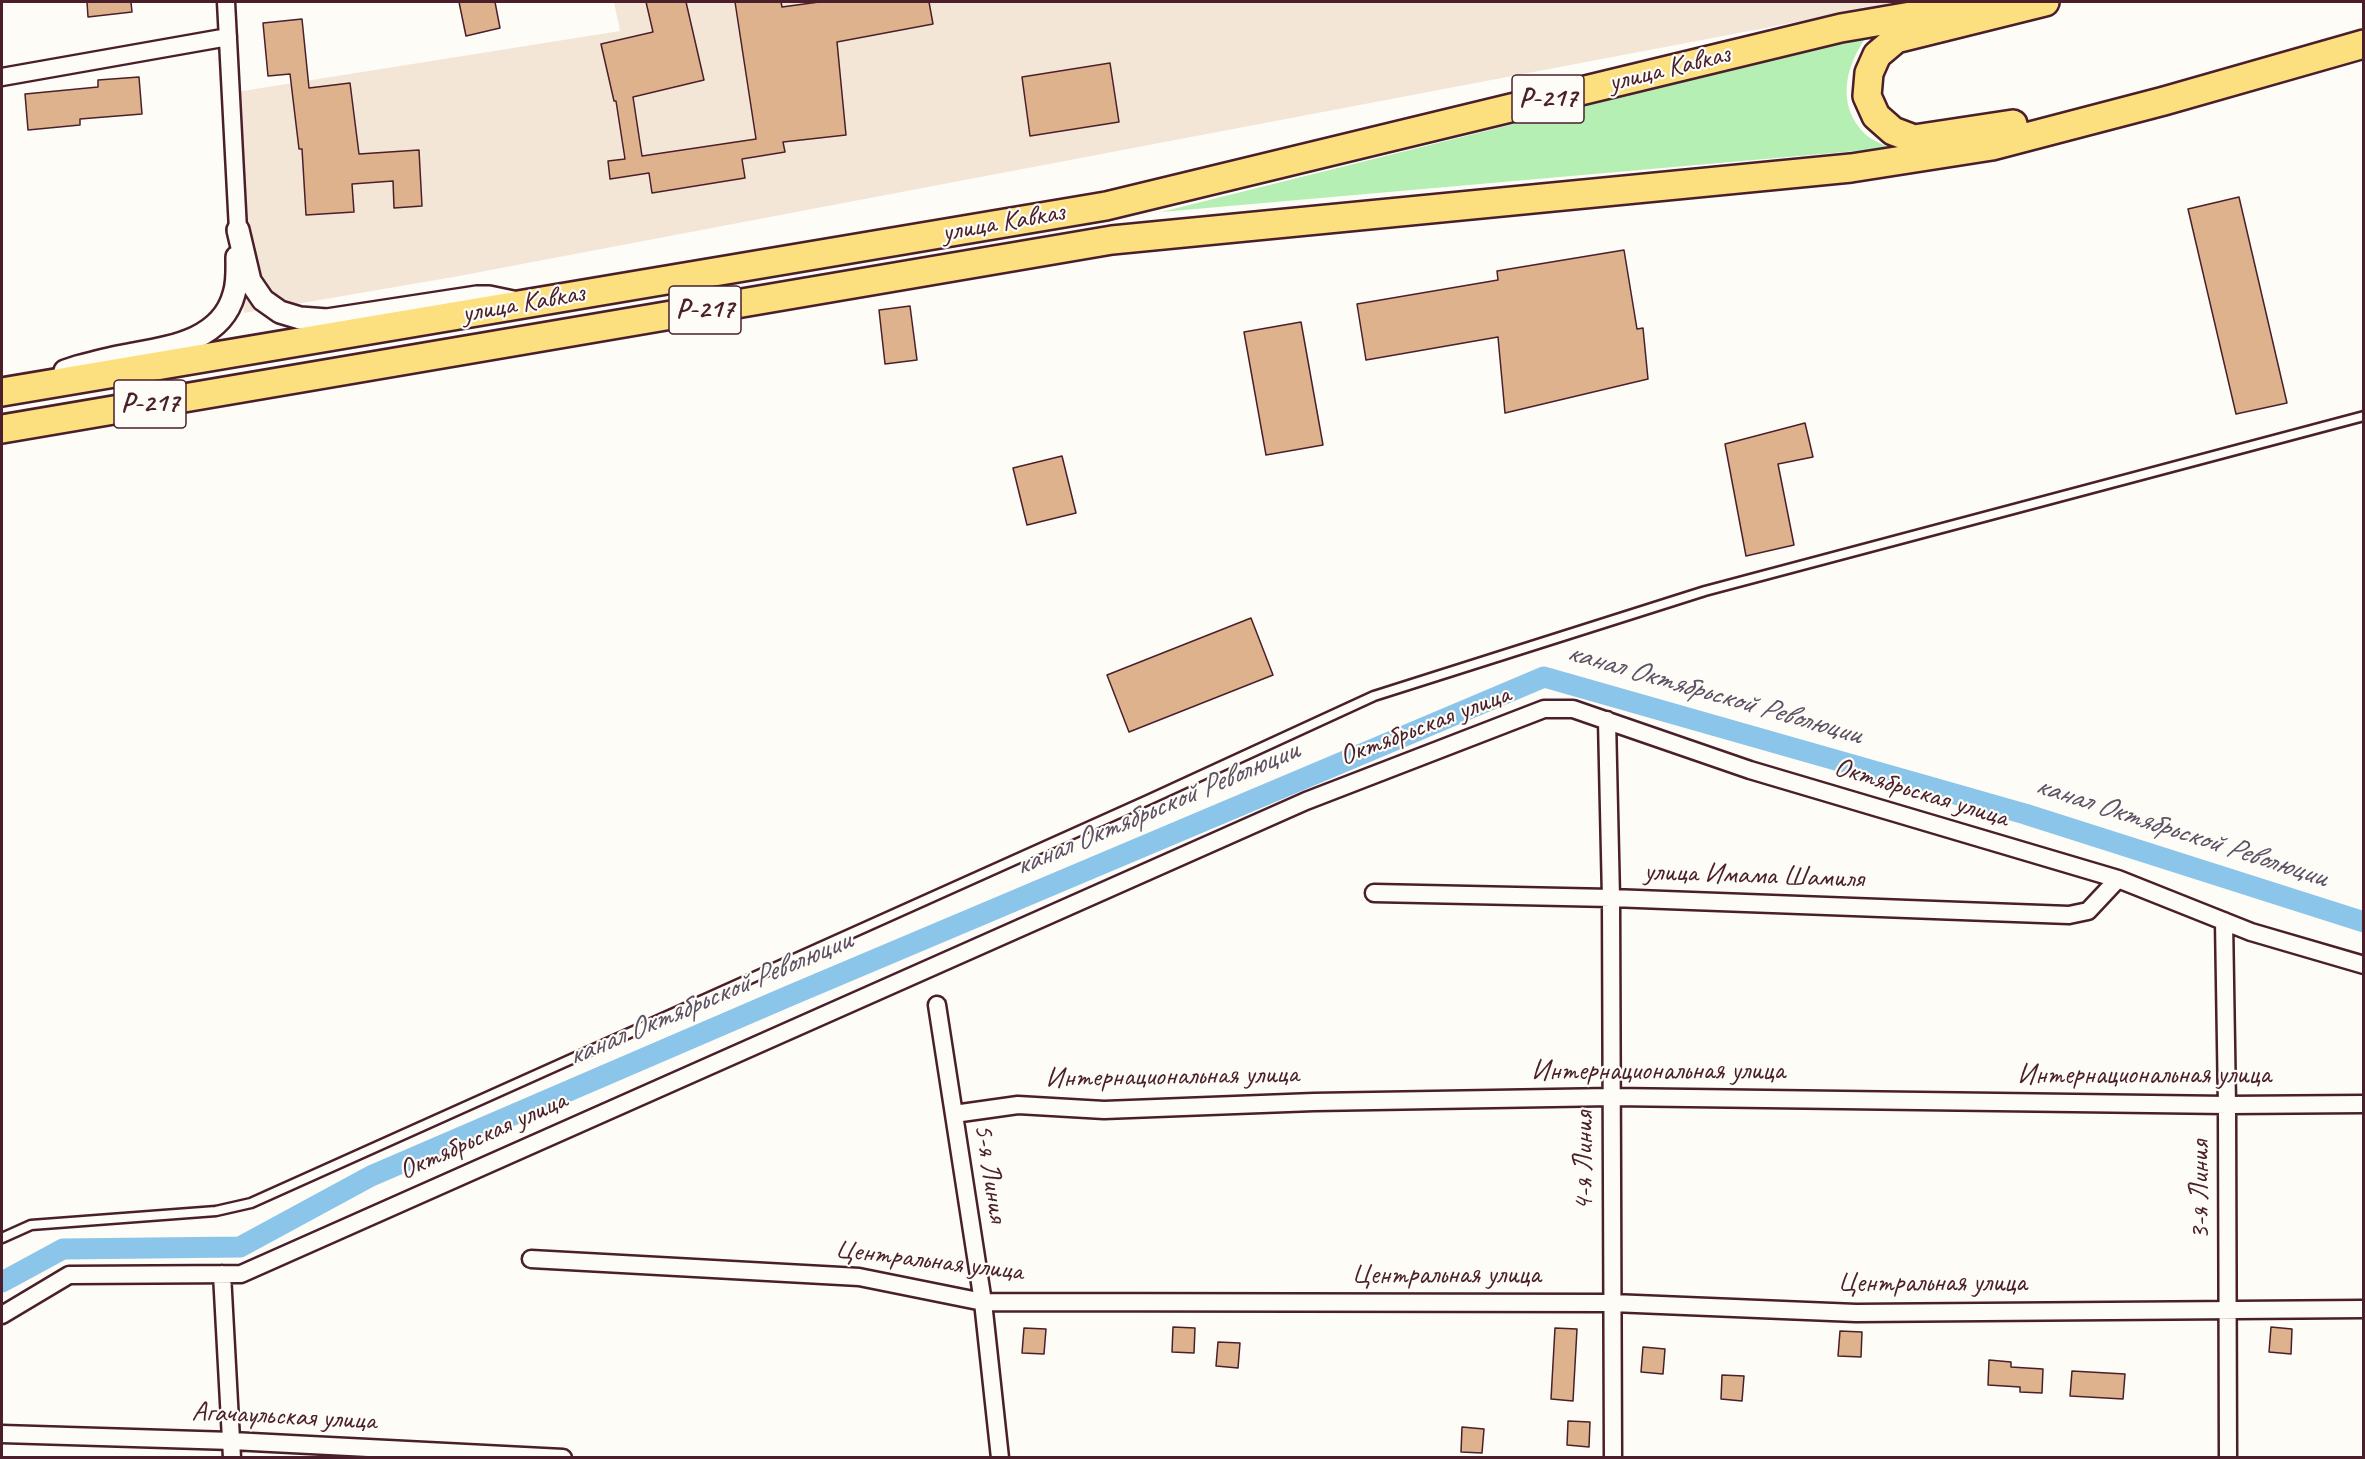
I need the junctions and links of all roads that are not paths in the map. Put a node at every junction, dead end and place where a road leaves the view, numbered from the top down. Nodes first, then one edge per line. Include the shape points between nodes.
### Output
1 (226, 2) edge
2 (1993, 2) edge
3 (2045, 2) edge
4 (228, 37) junction
5 (2364, 44) edge
6 (2, 77) edge
7 (2164, 101) junction
8 (238, 230) junction
9 (526, 304) junction
10 (13, 390) edge
11 (2364, 416) edge
12 (2, 429) edge
13 (1607, 720) junction
14 (2118, 879) junction
15 (1374, 893) dead end
16 (1611, 898) junction
17 (2224, 921) junction
18 (2364, 965) edge
19 (938, 1005) dead end
20 (1612, 1097) junction
21 (2364, 1104) edge
22 (2227, 1105) junction
23 (954, 1114) junction
24 (2, 1238) edge
25 (531, 1259) dead end
26 (222, 1274) junction
27 (983, 1302) junction
28 (1612, 1303) junction
29 (2228, 1309) junction
30 (2364, 1309) edge
31 (2, 1315) edge
32 (2, 1434) edge
33 (232, 1440) junction
34 (232, 1458) edge
35 (563, 1458) edge
36 (1000, 1458) edge
37 (1613, 1458) edge
38 (2228, 1458) edge

1 - 4 street
2 - 9 highway, улица Кавказ / Р-217 via 1841,28 1106,206
3 - 7 highway via 1896,39 1877,55 1869,73 1867,96 1876,116 1893,131 1914,139
4 - 6 street
4 - 8 street
5 - 7 highway
7 - 12 highway, улица Кавказ / Р-217 via 1992,146 1851,168 1112,240
8 - 9 street via 250,281 263,300 280,312 300,318 327,320 489,297
8 - 10 street via 234,296 217,323 203,335 151,351 77,366
9 - 10 highway, улица Кавказ / Р-217
11 - 24 lane via 1705,591 1374,696 251,1203 216,1211 31,1225
13 - 14 street, Октябрьская улица via 1750,770
13 - 16 street, 4-я Линия
13 - 26 street, Октябрьская улица via 1573,709 1544,709 1306,801 241,1274
14 - 16 street, улица Имама Шамиля via 2088,911 2069,915
14 - 17 street, Октябрьская улица
15 - 16 street, улица Имама Шамиля
16 - 20 street, 4-я Линия
17 - 18 street, Октябрьская улица
17 - 22 street, 3-я Линия
19 - 23 street, 5-я Линия
20 - 22 street, Интернациональная улица
20 - 23 street, Интернациональная улица via 1104,1110 1018,1105
20 - 28 street, 4-я Линия
21 - 22 street, Интернациональная улица
22 - 29 street, 3-я Линия
23 - 27 street, 5-я Линия
25 - 27 street, Центральная улица via 860,1277
26 - 31 street, Октябрьская улица via 69,1275
26 - 33 street
27 - 28 street, Центральная улица
27 - 36 street, 5-я Линия
28 - 29 street, Центральная улица via 1856,1313
28 - 37 street, 4-я Линия
29 - 30 street, Центральная улица
29 - 38 street, 3-я Линия
32 - 33 street, Агачаульская улица
33 - 34 street
33 - 35 street, Агачаульская улица

